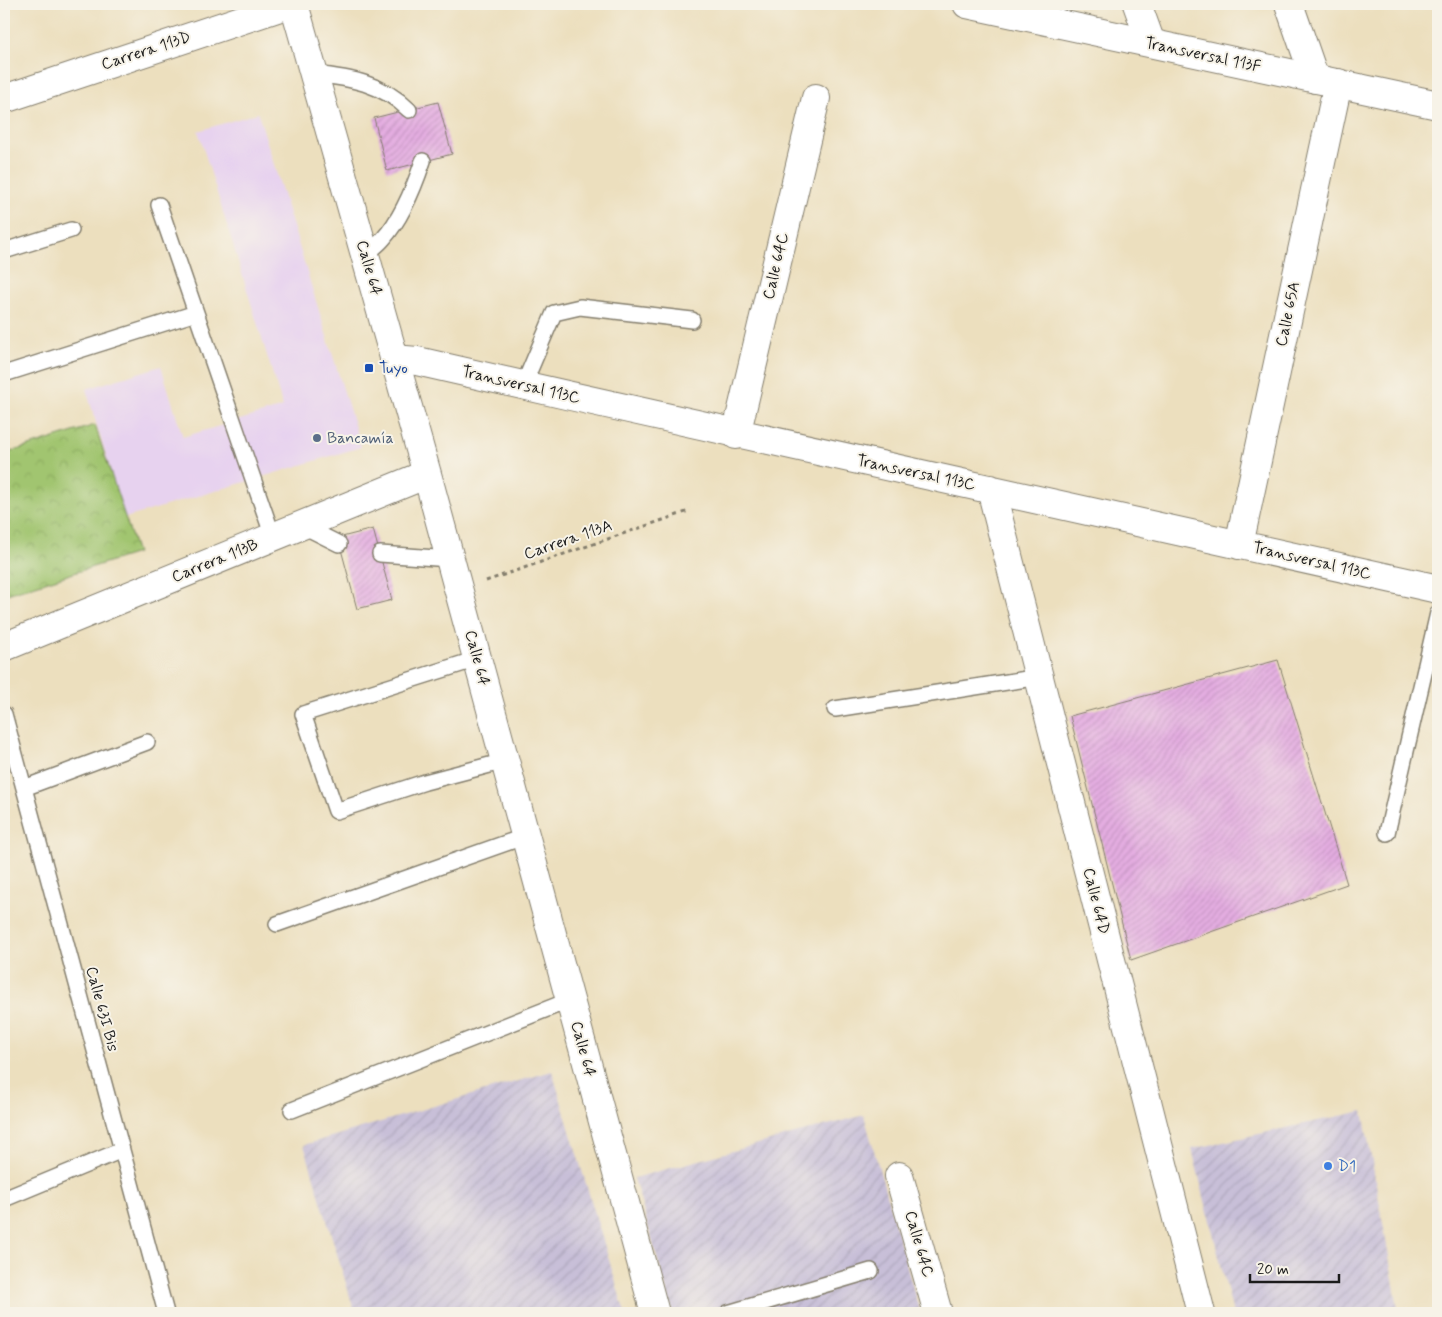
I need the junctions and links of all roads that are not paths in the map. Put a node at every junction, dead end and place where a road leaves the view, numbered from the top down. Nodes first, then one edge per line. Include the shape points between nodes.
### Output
1 (289, 4) edge
2 (294, 4) edge
3 (1137, 4) edge
4 (1289, 4) edge
5 (978, 5) edge
6 (1150, 43) junction
7 (314, 74) junction
8 (1327, 81) junction
9 (816, 98) dead end
10 (4, 99) edge
11 (1438, 105) edge
12 (409, 110) dead end
13 (423, 161) dead end
14 (159, 205) dead end
15 (71, 230) dead end
16 (4, 251) edge
17 (365, 255) junction
18 (196, 313) junction
19 (692, 320) dead end
20 (394, 359) junction
21 (4, 374) edge
22 (523, 386) junction
23 (736, 435) junction
24 (427, 474) junction
25 (991, 489) junction
26 (301, 525) junction
27 (273, 537) junction
28 (339, 544) dead end
29 (1239, 544) junction
30 (380, 554) dead end
31 (450, 559) junction
32 (1438, 589) edge
33 (1438, 613) edge
34 (4, 647) edge
35 (477, 659) junction
36 (1039, 677) junction
37 (834, 709) dead end
38 (4, 714) edge
39 (147, 742) dead end
40 (505, 760) junction
41 (24, 788) junction
42 (1388, 834) dead end
43 (526, 836) junction
44 (277, 924) dead end
45 (570, 1000) junction
46 (292, 1110) dead end
47 (122, 1150) junction
48 (900, 1176) dead end
49 (4, 1200) edge
50 (871, 1271) dead end
51 (166, 1313) edge
52 (655, 1313) edge
53 (728, 1313) edge
54 (938, 1313) edge
55 (1201, 1313) edge

1 - 10 street, Carrera 113D
2 - 7 street, Calle 64
3 - 6 street
4 - 8 street
5 - 6 street, Transversal 113F
6 - 8 street, Transversal 113F
7 - 12 lane via 370,84 396,97
7 - 17 street, Calle 64
8 - 11 street, Transversal 113F
8 - 29 street, Calle 65A
9 - 23 street, Calle 64C
13 - 17 lane via 393,227 382,242
14 - 18 lane
15 - 16 lane
17 - 20 street, Calle 64
18 - 21 lane
18 - 27 lane
19 - 22 lane via 580,307 554,313
20 - 22 street, Transversal 113C via 417,361
20 - 24 street, Calle 64
22 - 23 street, Transversal 113C
23 - 25 street, Transversal 113C
24 - 26 street, Carrera 113B
24 - 31 street, Calle 64
25 - 29 street, Transversal 113C
25 - 36 street, Calle 64D
26 - 27 street, Carrera 113B
26 - 28 lane
27 - 34 street, Carrera 113B
29 - 32 street, Transversal 113C
30 - 31 lane
31 - 35 street, Calle 64
33 - 42 lane
35 - 40 street, Calle 64
35 - 40 lane via 303,714 336,811
36 - 37 lane
36 - 55 street, Calle 64D
38 - 41 lane, Calle 63I Bis
39 - 41 lane
40 - 43 street, Calle 64
41 - 47 lane, Calle 63I Bis
43 - 44 lane
43 - 45 street, Calle 64
45 - 46 lane
45 - 52 street, Calle 64
47 - 49 lane
47 - 51 lane, Calle 63I Bis
48 - 54 street, Calle 64C
50 - 53 lane

